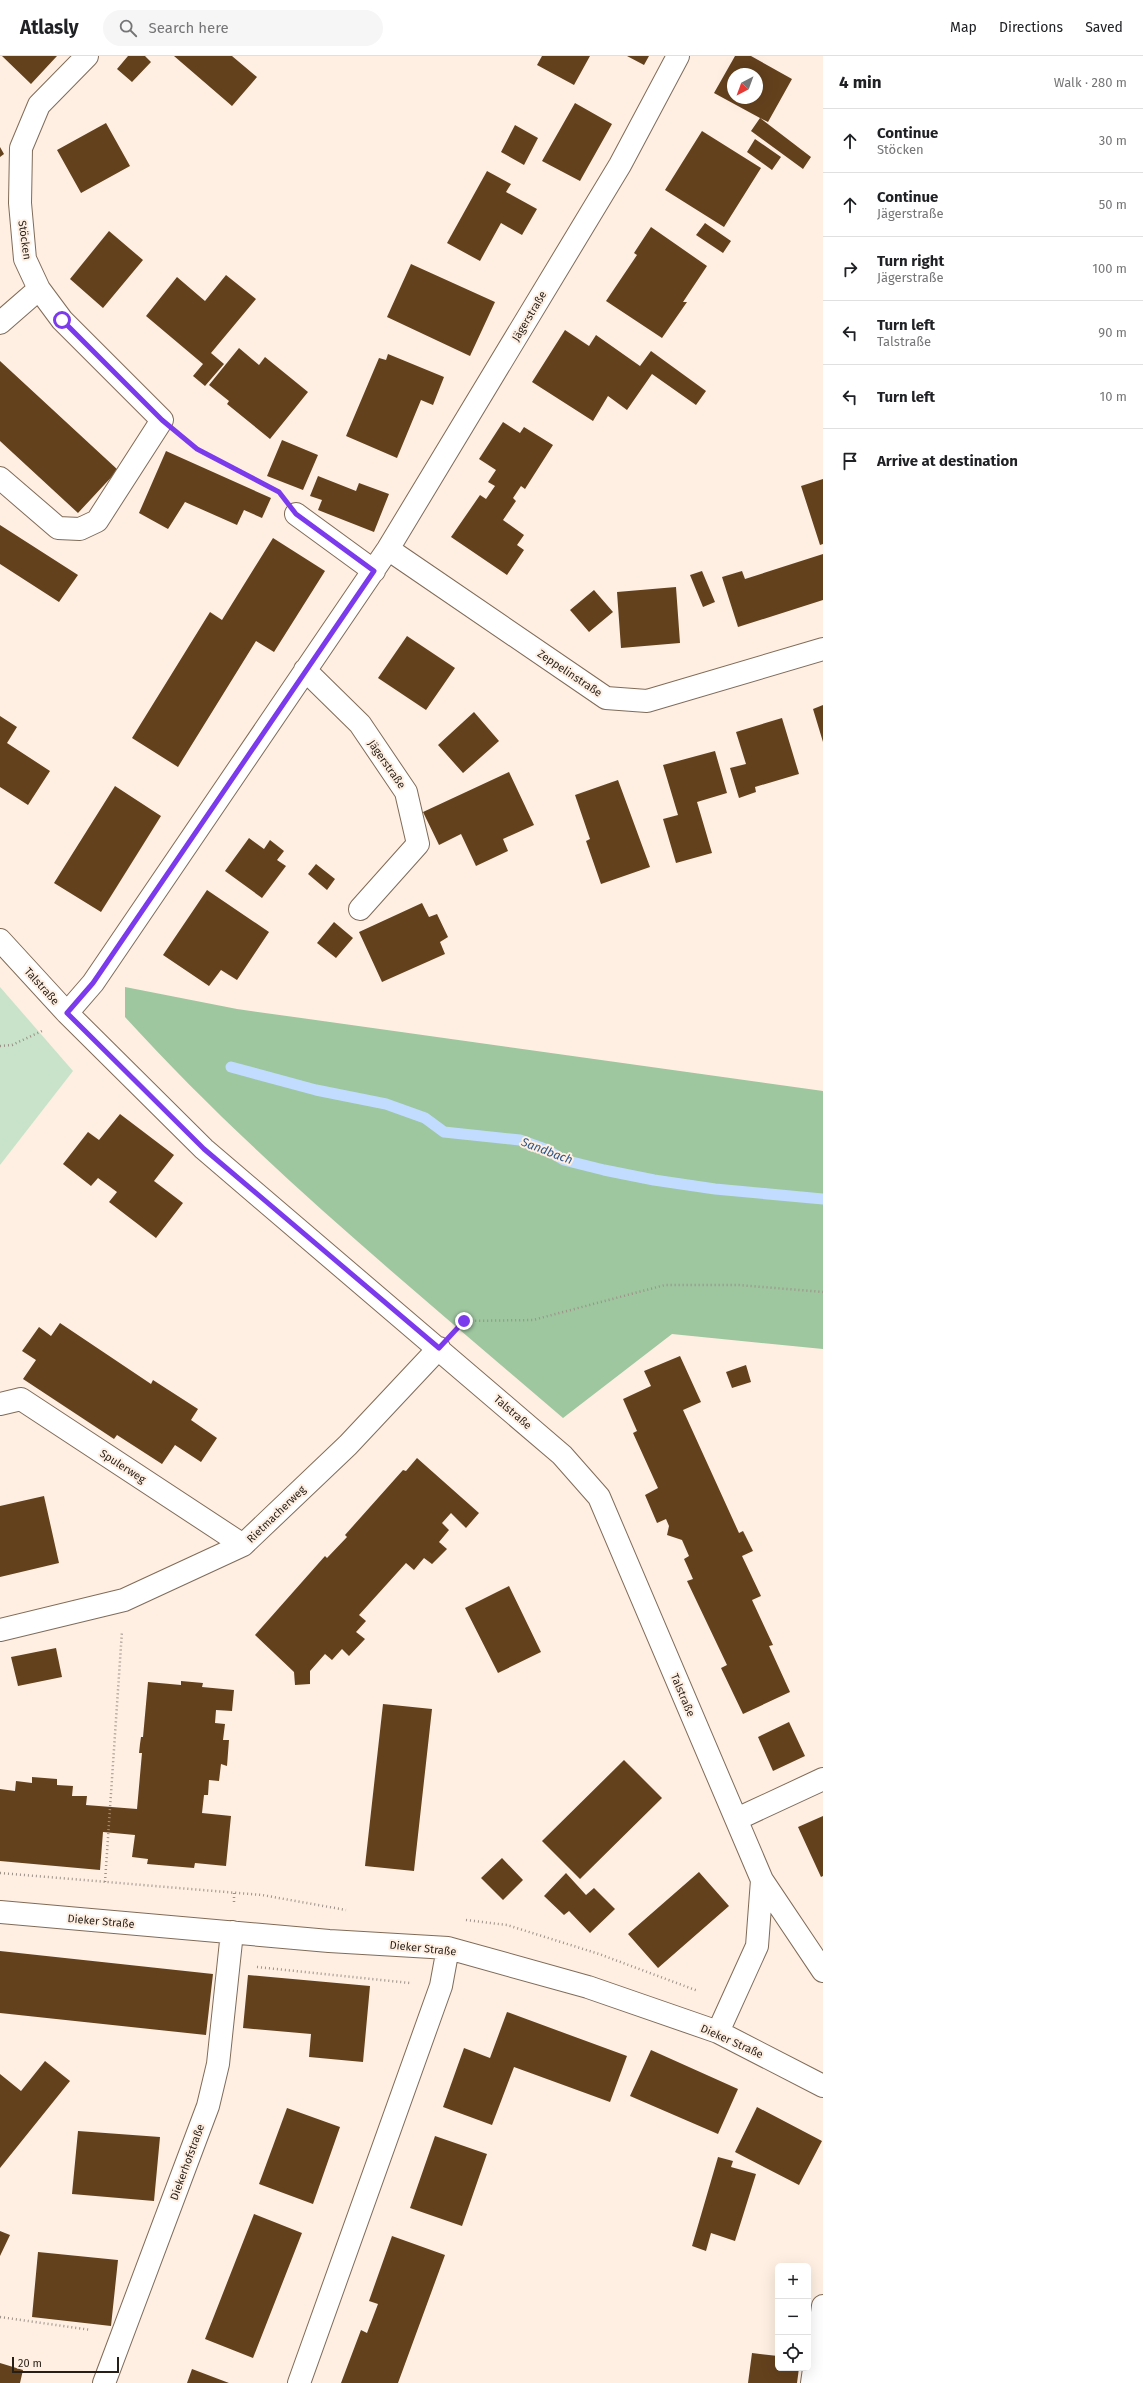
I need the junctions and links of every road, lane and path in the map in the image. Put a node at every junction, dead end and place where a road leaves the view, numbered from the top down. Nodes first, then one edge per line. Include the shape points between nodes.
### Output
1 (87, 56) edge
2 (678, 56) edge
3 (39, 289) junction
4 (0, 323) edge
5 (162, 420) junction
6 (0, 478) edge
7 (296, 514) joint
8 (388, 549) junction
9 (374, 571) junction
10 (823, 650) edge
11 (305, 670) junction
12 (360, 909) dead end
13 (0, 940) edge
14 (67, 1013) junction
15 (0, 1046) edge
16 (823, 1292) edge
17 (439, 1348) junction
18 (0, 1404) edge
19 (243, 1545) junction
20 (124, 1600) junction
21 (0, 1630) edge
22 (823, 1779) edge
23 (737, 1819) junction
24 (762, 1880) junction
25 (105, 1882) dead end
26 (0, 1912) edge
27 (232, 1932) junction
28 (448, 1948) junction
29 (823, 1971) edge
30 (718, 2032) junction
31 (823, 2086) edge
32 (823, 2306) edge
33 (0, 2318) edge
34 (121, 2334) junction
35 (104, 2383) edge
36 (300, 2383) edge
37 (812, 2383) edge

1 - 3 street, Stöcken via 39,105 21,148 20,203 26,259
2 - 8 street, Jägerstraße via 620,165
3 - 4 street
3 - 5 street, Stöcken via 62,320
5 - 6 street via 98,521 80,529 58,528
5 - 7 path via 197,449 279,492
7 - 9 street
8 - 9 street, Jägerstraße
8 - 10 street, Zeppelinstraße via 606,698 647,701
9 - 11 street, Jägerstraße
11 - 12 street, Jägerstraße via 360,724 406,792 418,844
11 - 14 street, Jägerstraße via 93,983
13 - 14 street, Talstraße
14 - 15 path via 36,1035 12,1045
14 - 17 street, Talstraße via 204,1149
16 - 17 path via 738,1285 665,1285 533,1320 464,1321
17 - 19 street, Rietmacherweg via 348,1445
17 - 23 street, Talstraße via 562,1455 599,1496
18 - 19 street, Spulerweg via 21,1400
19 - 20 street, Rietmacherweg
20 - 21 street, Rietmacherweg
20 - 25 path
22 - 23 street
23 - 24 street, Talstraße
24 - 29 street
24 - 30 street, Talstraße via 757,1946
26 - 27 street, Dieker Straße
27 - 28 street, Dieker Straße
27 - 34 street, Diekerhofstraße via 218,2064 208,2106
28 - 30 street, Dieker Straße via 588,1987
28 - 36 street via 441,1986
30 - 31 street, Dieker Straße
32 - 37 street
33 - 34 path
34 - 35 street, Diekerhofstraße

